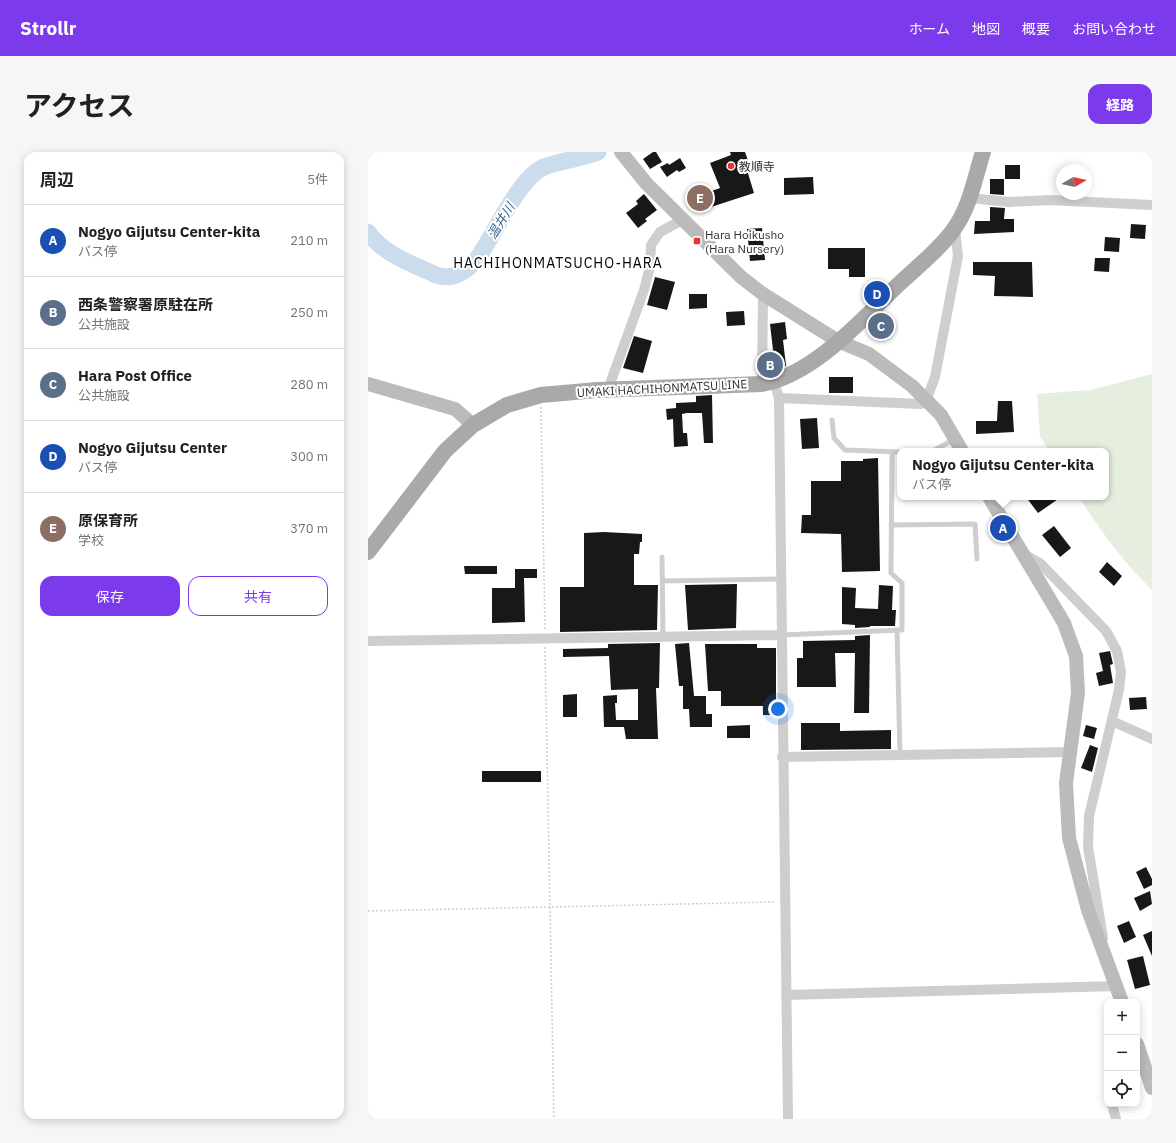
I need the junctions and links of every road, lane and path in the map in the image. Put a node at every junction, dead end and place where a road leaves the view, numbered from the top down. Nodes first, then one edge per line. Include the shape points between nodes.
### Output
1 (622, 152) edge
2 (982, 152) edge
3 (969, 198) junction
4 (1152, 205) edge
5 (682, 220) junction
6 (955, 229) junction
7 (764, 294) junction
8 (838, 341) junction
9 (768, 383) junction
10 (368, 384) edge
11 (610, 389) junction
12 (541, 396) junction
13 (779, 398) junction
14 (926, 401) junction
15 (832, 420) dead end
16 (473, 425) junction
17 (958, 445) edge
18 (946, 448) edge
19 (892, 452) junction
20 (897, 452) edge
21 (991, 500) edge
22 (891, 526) junction
23 (368, 552) edge
24 (1022, 553) junction
25 (662, 557) dead end
26 (977, 559) dead end
27 (781, 579) junction
28 (662, 581) junction
29 (896, 630) junction
30 (782, 635) junction
31 (663, 637) junction
32 (545, 639) junction
33 (368, 641) edge
34 (1112, 722) junction
35 (1152, 739) edge
36 (1070, 752) junction
37 (900, 755) junction
38 (782, 758) junction
39 (785, 905) junction
40 (550, 908) junction
41 (368, 911) edge
42 (1102, 950) junction
43 (1117, 986) junction
44 (786, 995) junction
45 (1121, 999) edge
46 (1140, 1053) edge
47 (1152, 1088) edge
48 (1113, 1107) edge
49 (554, 1119) edge
50 (788, 1119) edge
51 (1116, 1119) edge

1 - 5 street via 646,183
2 - 3 main road, UMAKI HACHIHONMATSU LINE
3 - 4 street via 1008,202 1050,200
3 - 6 main road, UMAKI HACHIHONMATSU LINE
5 - 7 street via 741,277
5 - 11 street via 660,232 651,245 650,267 644,290
6 - 8 main road, UMAKI HACHIHONMATSU LINE
6 - 14 street via 958,256 935,377
7 - 8 street
7 - 9 street
8 - 9 main road, UMAKI HACHIHONMATSU LINE via 810,364
8 - 14 street via 869,354 912,386
9 - 11 main road, UMAKI HACHIHONMATSU LINE
9 - 13 street
10 - 16 street via 455,409
11 - 12 main road, UMAKI HACHIHONMATSU LINE
12 - 16 main road, UMAKI HACHIHONMATSU LINE via 507,406
12 - 32 path
13 - 14 street via 921,404
13 - 27 street
14 - 17 street via 940,415
15 - 19 lane via 834,438 845,450
16 - 23 main road, UMAKI HACHIHONMATSU LINE via 445,450
17 - 18 lane
19 - 20 lane
19 - 22 lane
21 - 24 street
22 - 26 lane via 975,524
22 - 29 lane via 892,573 902,583 902,630
24 - 34 street via 1040,562 1106,631 1117,651 1121,672
24 - 36 street via 1064,623 1076,656 1078,693
25 - 28 lane
27 - 28 lane
27 - 30 street
28 - 31 lane
29 - 30 lane
29 - 37 lane
30 - 31 street
30 - 38 street
31 - 32 street
32 - 33 street
32 - 40 path
34 - 35 street
34 - 42 street via 1089,816 1088,847 1104,940
36 - 37 street
36 - 42 street via 1066,783 1070,838 1088,910
37 - 38 street
38 - 39 street
39 - 40 path via 767,902
39 - 44 street
40 - 41 path
40 - 49 path
42 - 43 street
43 - 44 street
43 - 45 street
44 - 50 street
46 - 47 street
48 - 51 street

